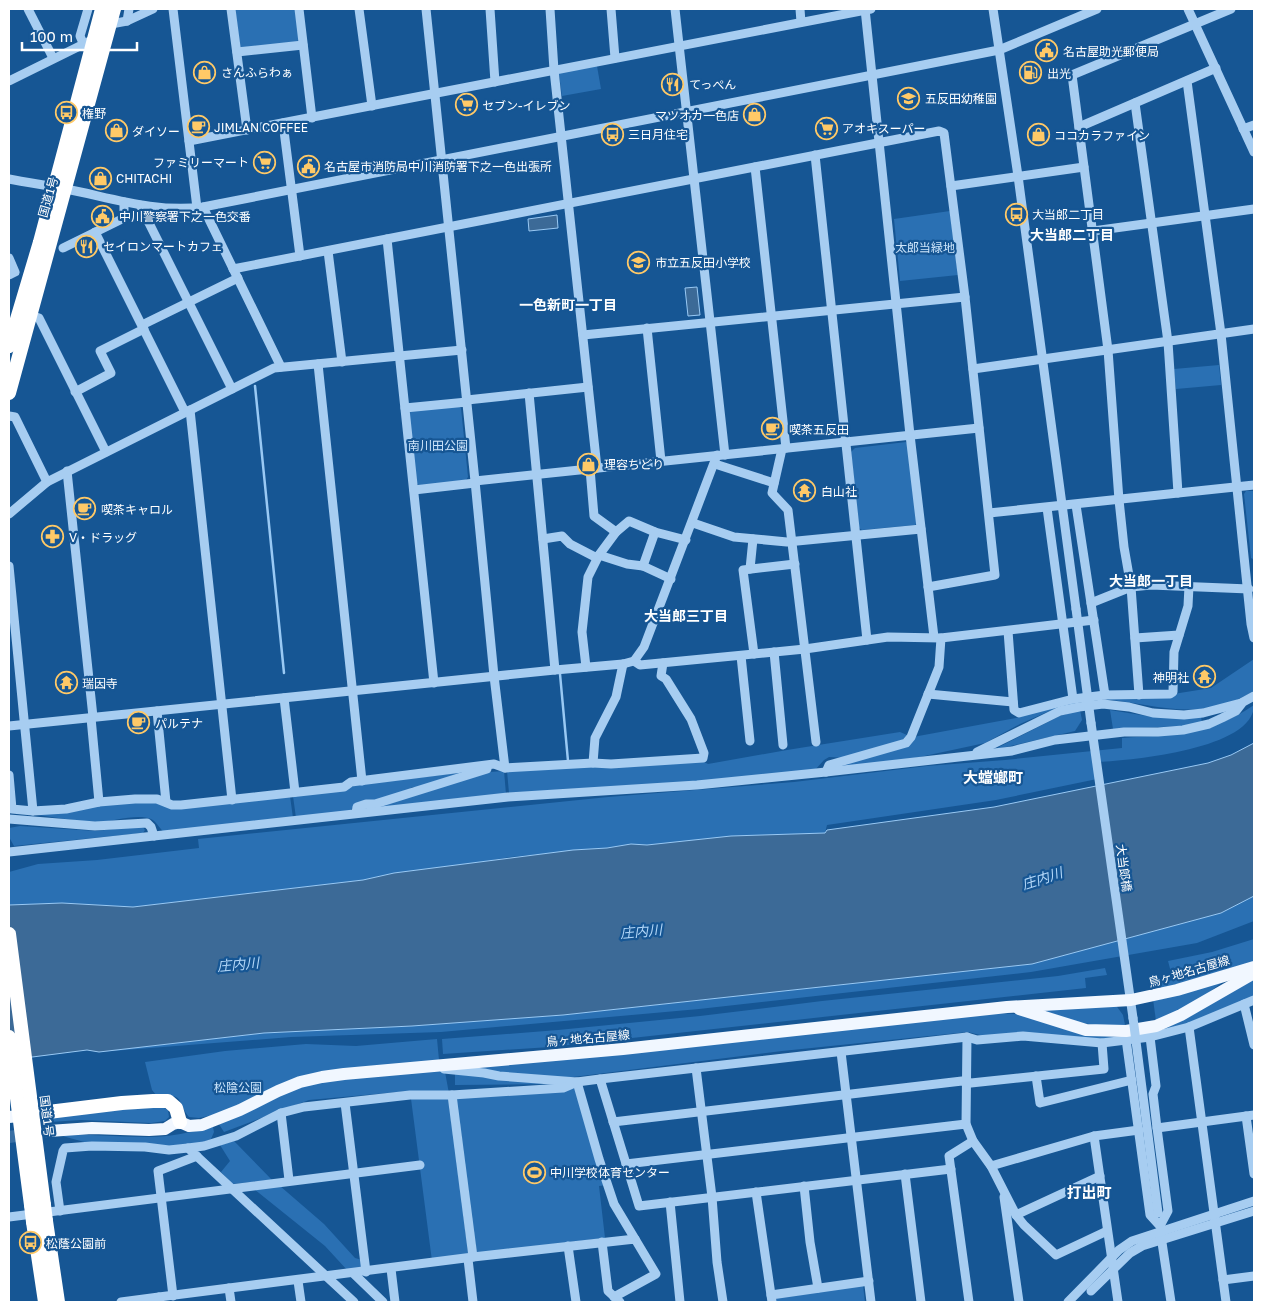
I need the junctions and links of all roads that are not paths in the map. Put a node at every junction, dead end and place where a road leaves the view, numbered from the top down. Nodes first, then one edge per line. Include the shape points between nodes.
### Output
1 (28, 9) edge
2 (88, 9) edge
3 (102, 9) edge
4 (114, 9) edge
5 (129, 9) edge
6 (153, 9) edge
7 (173, 9) edge
8 (231, 9) edge
9 (298, 9) edge
10 (359, 9) edge
11 (426, 9) edge
12 (490, 9) edge
13 (550, 9) edge
14 (611, 9) edge
15 (675, 9) edge
16 (800, 9) edge
17 (867, 9) edge
18 (993, 9) edge
19 (1097, 9) edge
20 (1188, 9) edge
21 (1231, 9) edge
22 (127, 21) junction
23 (801, 22) junction
24 (111, 24) junction
25 (1195, 24) junction
26 (89, 41) junction
27 (303, 45) junction
28 (679, 46) junction
29 (999, 50) junction
30 (237, 52) junction
31 (53, 58) junction
32 (615, 58) junction
33 (1216, 68) junction
34 (554, 70) junction
35 (872, 76) junction
36 (9, 81) edge
37 (1187, 81) junction
38 (495, 82) junction
39 (435, 94) junction
40 (1135, 103) junction
41 (372, 106) junction
42 (686, 112) junction
43 (312, 118) junction
44 (283, 123) junction
45 (1254, 125) edge
46 (1079, 127) junction
47 (1244, 129) junction
48 (247, 130) junction
49 (562, 136) junction
50 (189, 141) junction
51 (879, 142) junction
52 (1254, 152) edge
53 (815, 154) junction
54 (442, 160) junction
55 (755, 167) junction
56 (1084, 167) junction
57 (1018, 176) junction
58 (9, 179) edge
59 (694, 179) junction
60 (951, 186) junction
61 (60, 188) junction
62 (291, 190) junction
63 (124, 202) junction
64 (570, 203) junction
65 (140, 205) junction
66 (200, 208) junction
67 (1254, 209) edge
68 (1205, 216) junction
69 (1152, 223) junction
70 (449, 227) junction
71 (95, 232) junction
72 (1093, 232) junction
73 (387, 239) junction
74 (63, 248) dead end
75 (328, 251) junction
76 (300, 256) junction
77 (9, 258) edge
78 (233, 269) junction
79 (9, 275) edge
80 (238, 278) junction
81 (965, 296) junction
82 (188, 302) junction
83 (896, 304) junction
84 (832, 310) junction
85 (30, 315) junction
86 (771, 316) junction
87 (709, 322) junction
88 (143, 327) junction
89 (647, 328) junction
90 (1254, 330) edge
91 (1221, 334) junction
92 (583, 335) junction
93 (1168, 342) junction
94 (9, 346) edge
95 (462, 350) junction
96 (1108, 350) junction
97 (400, 356) junction
98 (1043, 359) junction
99 (342, 362) junction
100 (318, 364) junction
101 (282, 367) junction
102 (973, 369) junction
103 (588, 387) junction
104 (232, 389) junction
105 (75, 392) junction
106 (9, 393) edge
107 (529, 393) junction
108 (467, 401) junction
109 (405, 408) junction
110 (188, 411) junction
111 (9, 416) edge
112 (979, 428) junction
113 (910, 436) junction
114 (846, 442) junction
115 (784, 448) junction
116 (106, 452) junction
117 (719, 458) junction
118 (661, 461) junction
119 (593, 468) junction
120 (67, 471) junction
121 (536, 474) junction
122 (47, 482) junction
123 (475, 482) junction
124 (774, 483) junction
125 (1254, 485) edge
126 (1238, 487) junction
127 (414, 490) junction
128 (1178, 494) junction
129 (1119, 500) junction
130 (1076, 505) junction
131 (1062, 506) junction
132 (1048, 508) junction
133 (989, 513) junction
134 (9, 514) edge
135 (693, 523) junction
136 (921, 529) junction
137 (616, 532) junction
138 (655, 532) junction
139 (856, 535) junction
140 (543, 539) junction
141 (753, 539) junction
142 (686, 540) junction
143 (792, 542) junction
144 (598, 556) junction
145 (1250, 562) edge
146 (795, 564) junction
147 (9, 566) edge
148 (643, 566) junction
149 (750, 569) junction
150 (671, 580) junction
151 (1189, 586) junction
152 (928, 587) junction
153 (1131, 587) junction
154 (1249, 588) junction
155 (1091, 603) junction
156 (1094, 620) junction
157 (1063, 624) junction
158 (1008, 631) junction
159 (1179, 635) junction
160 (938, 637) junction
161 (1135, 638) junction
162 (1254, 638) edge
163 (867, 640) junction
164 (805, 649) junction
165 (774, 652) junction
166 (754, 654) junction
167 (741, 656) junction
168 (634, 661) junction
169 (663, 663) junction
170 (623, 664) junction
171 (586, 667) junction
172 (555, 670) junction
173 (494, 676) junction
174 (434, 683) junction
175 (353, 691) junction
176 (928, 694) junction
177 (1105, 695) junction
178 (1139, 695) junction
179 (1254, 696) edge
180 (284, 698) junction
181 (1073, 699) junction
182 (1013, 702) junction
183 (1244, 702) junction
184 (221, 704) junction
185 (157, 711) junction
186 (92, 718) junction
187 (25, 724) junction
188 (9, 726) edge
189 (1092, 736) junction
190 (750, 741) dead end
191 (816, 742) dead end
192 (783, 745) dead end
193 (970, 756) junction
194 (593, 763) junction
195 (494, 764) junction
196 (505, 768) junction
197 (826, 772) junction
198 (9, 775) edge
199 (362, 781) junction
200 (295, 792) junction
201 (232, 800) junction
202 (99, 802) junction
203 (166, 802) junction
204 (33, 811) junction
205 (356, 813) junction
206 (9, 819) edge
207 (154, 836) junction
208 (9, 852) edge
209 (9, 934) edge
210 (1254, 967) edge
211 (1254, 973) edge
212 (1130, 996) junction
213 (1254, 1000) edge
214 (1244, 1004) junction
215 (1007, 1006) junction
216 (1189, 1026) junction
217 (9, 1037) edge
218 (967, 1037) junction
219 (1150, 1037) junction
220 (1126, 1039) junction
221 (1102, 1043) junction
222 (1254, 1045) edge
223 (841, 1052) junction
224 (437, 1065) junction
225 (696, 1068) junction
226 (1036, 1076) junction
227 (600, 1079) junction
228 (1132, 1080) junction
229 (577, 1082) junction
230 (966, 1082) junction
231 (452, 1094) junction
232 (846, 1095) junction
233 (345, 1103) junction
234 (22, 1111) edge
235 (701, 1112) junction
236 (281, 1113) junction
237 (1250, 1115) edge
238 (180, 1122) junction
239 (613, 1122) junction
240 (1202, 1122) junction
241 (966, 1124) junction
242 (1157, 1128) junction
243 (1139, 1130) junction
244 (49, 1131) tunnel mouth
245 (1094, 1136) junction
246 (851, 1138) junction
247 (973, 1141) junction
248 (188, 1148) junction
249 (707, 1155) junction
250 (196, 1156) junction
251 (626, 1164) junction
252 (420, 1165) dead end
253 (992, 1166) junction
254 (951, 1169) junction
255 (354, 1172) junction
256 (905, 1174) junction
257 (1254, 1174) edge
258 (1100, 1176) junction
259 (289, 1180) junction
260 (857, 1180) junction
261 (804, 1186) junction
262 (233, 1190) junction
263 (1003, 1190) junction
264 (756, 1192) junction
265 (712, 1197) junction
266 (161, 1198) junction
267 (1254, 1201) edge
268 (670, 1202) junction
269 (60, 1211) junction
270 (1254, 1211) edge
271 (1016, 1215) junction
272 (9, 1217) edge
273 (1215, 1218) junction
274 (40, 1221) junction
275 (1160, 1228) junction
276 (1107, 1231) junction
277 (635, 1239) junction
278 (1162, 1240) junction
279 (602, 1242) junction
280 (568, 1246) junction
281 (470, 1258) junction
282 (1112, 1258) junction
283 (391, 1269) junction
284 (1113, 1269) junction
285 (366, 1272) junction
286 (353, 1273) junction
287 (1254, 1276) edge
288 (326, 1277) junction
289 (1223, 1280) junction
290 (298, 1281) junction
291 (869, 1282) junction
292 (229, 1288) junction
293 (818, 1288) junction
294 (1091, 1291) dead end
295 (173, 1296) junction
296 (772, 1299) edge
297 (160, 1300) edge
298 (617, 1300) edge
299 (45, 1302) edge
300 (58, 1302) edge
301 (121, 1302) edge
302 (231, 1302) edge
303 (301, 1302) edge
304 (354, 1302) edge
305 (383, 1302) edge
306 (395, 1302) edge
307 (474, 1302) edge
308 (576, 1302) edge
309 (680, 1302) edge
310 (723, 1302) edge
311 (871, 1302) edge
312 (921, 1302) edge
313 (969, 1302) edge
314 (1019, 1302) edge
315 (1068, 1302) edge
316 (1118, 1302) edge
317 (1171, 1302) edge
318 (1226, 1302) edge

1 - 31 street
2 - 26 street via 80,36
3 - 26 highway, 国道1号
4 - 24 highway, 国道1号
5 - 22 street
6 - 22 street
7 - 50 street
8 - 30 street
9 - 27 street
10 - 41 street
11 - 39 street
12 - 38 street
13 - 34 street
14 - 32 street
15 - 28 street
16 - 23 street
17 - 23 street
17 - 35 street
18 - 29 street, 大当郎橋
19 - 29 street
20 - 25 street
21 - 25 street
22 - 24 street
23 - 28 street
24 - 26 street
24 - 61 highway, 国道1号
25 - 33 street
25 - 46 street via 1072,75
26 - 31 street
26 - 61 highway, 国道1号
27 - 30 street
27 - 43 street
28 - 32 street
28 - 42 street
29 - 35 street
29 - 57 street, 大当郎橋
30 - 48 street
31 - 36 street
32 - 34 street
33 - 37 street
33 - 47 street
34 - 38 street
34 - 49 street
35 - 42 street
35 - 51 street
37 - 40 street
37 - 68 street
38 - 39 street
39 - 41 street
39 - 54 street
40 - 46 street
40 - 69 street
41 - 43 street
42 - 49 street
42 - 59 street
43 - 44 street
44 - 48 street
44 - 62 street
45 - 47 street
46 - 56 street
47 - 52 street
48 - 50 street
49 - 54 street
49 - 64 street
50 - 66 street
51 - 53 street
51 - 60 street via 939,131 944,133
51 - 83 street
53 - 55 street
53 - 84 street
54 - 62 street
54 - 70 street
55 - 59 street
55 - 86 street
56 - 57 street
56 - 72 street
57 - 60 street
57 - 98 street, 大当郎橋
58 - 61 street
59 - 64 street
59 - 87 street
60 - 81 street
61 - 63 street
61 - 85 highway, 国道1号
61 - 94 highway, 国道1号
62 - 66 street
62 - 76 street
63 - 65 street
63 - 71 street via 124,218
64 - 70 street
64 - 92 street
65 - 66 street via 169,209
65 - 82 street
66 - 78 street
67 - 68 street
68 - 69 street
68 - 91 street
69 - 72 street
69 - 93 street
70 - 73 street
70 - 95 street
71 - 74 street
71 - 88 street
72 - 96 street
73 - 75 street
73 - 97 street
75 - 76 street
75 - 99 street
76 - 78 street
77 - 79 street via 15,272
78 - 80 street
80 - 82 street
80 - 101 street
81 - 83 street
81 - 102 street
82 - 88 street
82 - 104 street
83 - 84 street
83 - 113 street
84 - 86 street
84 - 114 street
85 - 105 street via 39,318
85 - 106 highway, 国道1号
86 - 87 street
86 - 115 street
87 - 89 street
87 - 117 street
88 - 105 street via 100,351 112,373
88 - 110 street
89 - 92 street
89 - 118 street
90 - 91 street
91 - 93 street
91 - 126 street
92 - 103 street
93 - 96 street
93 - 128 street
95 - 97 street
95 - 108 street
96 - 98 street
96 - 129 street
97 - 99 street
97 - 109 street
98 - 102 street
98 - 131 street, 大当郎橋
99 - 100 street
100 - 101 street
100 - 175 street
101 - 104 street
102 - 112 street
103 - 107 street
103 - 119 street
104 - 110 street
105 - 116 street
107 - 108 street
107 - 121 street
108 - 109 street
108 - 123 street
109 - 127 street
110 - 116 street
110 - 184 street
111 - 122 street via 15,417
112 - 113 street
112 - 133 street
113 - 114 street
113 - 136 street
114 - 115 street
114 - 139 street
115 - 117 street
115 - 124 street
116 - 120 street
117 - 118 street
117 - 124 street
117 - 135 street
118 - 119 street
119 - 121 street
119 - 137 street via 594,516
120 - 122 street
120 - 186 street
121 - 123 street
121 - 140 street
122 - 134 street
123 - 127 street
123 - 173 street
124 - 143 street via 772,493 788,510
125 - 126 street
126 - 128 street
126 - 145 street
127 - 174 street
128 - 129 street
129 - 130 street
129 - 153 street
130 - 131 street
130 - 155 street
131 - 132 street
131 - 189 street, 大当郎橋, bridge
132 - 133 street
132 - 157 street
133 - 152 street via 995,575
135 - 141 street via 734,537
135 - 142 street
136 - 139 street
136 - 152 street
137 - 138 street via 629,521
137 - 144 street
138 - 142 street
138 - 148 street
139 - 143 street
139 - 163 street
140 - 144 street via 562,536 570,544
140 - 172 street
141 - 143 street
141 - 149 street
142 - 150 street
143 - 146 street
144 - 148 street
144 - 171 street via 588,577 586,595 582,632
145 - 154 street
146 - 149 street
146 - 164 street
147 - 187 street
148 - 150 street
149 - 166 street via 743,570
150 - 168 street via 643,651
151 - 153 street
151 - 154 street
151 - 159 street via 1188,606
152 - 160 street
153 - 155 street
153 - 161 street
154 - 162 street
155 - 156 street
156 - 157 street
156 - 177 street
157 - 158 street
157 - 181 street
158 - 160 street
158 - 182 street
159 - 161 street
159 - 178 street via 1174,652 1173,692
160 - 163 street
160 - 176 street via 939,667
161 - 178 street
163 - 164 street
164 - 165 street
164 - 191 street
165 - 166 street
165 - 192 street
166 - 167 street
167 - 169 street
167 - 190 street
168 - 169 street via 640,665
168 - 170 street
169 - 194 street via 661,676 691,719 703,758
170 - 171 street
170 - 194 street via 616,697 595,738
171 - 172 street
172 - 173 street
173 - 174 street
173 - 196 street
174 - 175 street
175 - 180 street
175 - 199 street
176 - 182 street
176 - 197 street via 906,743 829,765
177 - 178 street
177 - 181 street
179 - 183 street
180 - 184 street
180 - 200 street
181 - 182 street via 1019,713 1014,710
183 - 189 street via 1236,711 1209,724 1183,730
183 - 193 street via 1184,715 1103,704 1070,709
184 - 185 street
184 - 201 street
185 - 186 street
185 - 203 street
186 - 187 street
186 - 202 street
187 - 188 street
187 - 204 street
189 - 193 street
189 - 212 street, 大当郎橋
193 - 197 street
194 - 196 street
195 - 196 street
195 - 199 street
195 - 205 street via 489,769 357,807
197 - 205 street via 697,785 508,797
198 - 204 street via 12,809
199 - 200 street
200 - 201 street
201 - 203 street via 181,805
202 - 203 street via 156,799
202 - 204 street
205 - 207 street
206 - 207 street via 95,826 146,822
207 - 208 street
209 - 234 highway, 国道1号
210 - 212 main road, 鳥ヶ地名古屋線 via 1177,990
211 - 215 main road via 1181,1015 1156,1026 1126,1031 1086,1030
212 - 215 main road, 鳥ヶ地名古屋線
212 - 275 street, 大当郎橋, bridge
213 - 214 street
214 - 216 street
214 - 222 street
215 - 224 main road, 鳥ヶ地名古屋線 via 623,1049
216 - 219 street
216 - 240 street
217 - 234 highway, 国道1号
218 - 221 street via 976,1040 1023,1036
218 - 223 street
218 - 230 street
219 - 220 street
219 - 242 street
220 - 221 street
220 - 228 street
221 - 226 street via 1104,1068
223 - 225 street
223 - 232 street
224 - 229 street via 444,1069 499,1076
224 - 238 main road, 鳥ヶ地名古屋線 via 322,1077 300,1082 202,1125 188,1126
225 - 227 street
225 - 235 street
226 - 228 street via 1040,1103
226 - 230 street
227 - 229 street
227 - 239 street
228 - 243 street
229 - 231 street via 563,1088
229 - 277 street via 614,1204
230 - 232 street
230 - 241 street
231 - 233 street via 410,1095
231 - 281 street
232 - 235 street
232 - 246 street
233 - 236 street
233 - 255 street
234 - 238 highway via 168,1101 176,1108
234 - 274 highway, 国道1号, bridge
235 - 239 street
235 - 249 street
236 - 248 street via 236,1136
236 - 259 street
237 - 240 street
237 - 257 street
238 - 244 main road via 165,1129
239 - 251 street
240 - 242 street
240 - 273 street
241 - 246 street
241 - 247 street
242 - 275 street via 1168,1211
243 - 245 street
243 - 275 street via 1150,1215
245 - 253 street
245 - 258 street
246 - 249 street
246 - 260 street
247 - 253 street
247 - 254 street via 950,1156
248 - 250 street
248 - 269 street via 65,1148 56,1182
249 - 251 street
249 - 265 street
250 - 262 street
250 - 266 street via 158,1171
251 - 268 street via 638,1206
252 - 255 street
253 - 263 street
254 - 256 street
254 - 313 street
255 - 259 street
255 - 285 street
256 - 260 street
256 - 312 street
258 - 271 street
258 - 276 street
259 - 262 street
260 - 261 street
260 - 291 street
261 - 264 street
261 - 293 street
262 - 266 street
262 - 288 street
263 - 271 street
263 - 314 street
264 - 265 street
264 - 296 street
265 - 268 street
265 - 310 street
266 - 269 street
266 - 295 street
267 - 273 street
268 - 309 street
269 - 272 street
270 - 273 street
271 - 276 street via 1056,1255
273 - 275 street
273 - 278 street
273 - 289 street
274 - 299 highway, 国道1号
274 - 300 highway, 国道1号
275 - 278 street, 大当郎橋
275 - 282 street via 1132,1241
276 - 282 street
277 - 279 street
277 - 298 street via 656,1274
278 - 284 street via 1130,1253
278 - 317 street, 大当郎橋
279 - 280 street
279 - 298 street via 608,1291
280 - 281 street
280 - 308 street
281 - 283 street
281 - 307 street
282 - 284 street
282 - 315 street
283 - 285 street
283 - 306 street
284 - 294 street
284 - 316 street
285 - 286 street
286 - 288 street
286 - 305 street
287 - 289 street
288 - 290 street
288 - 304 street
289 - 318 street
290 - 292 street
290 - 303 street
291 - 293 street
291 - 311 street
292 - 295 street
292 - 302 street
293 - 296 street
295 - 297 street
297 - 301 street

